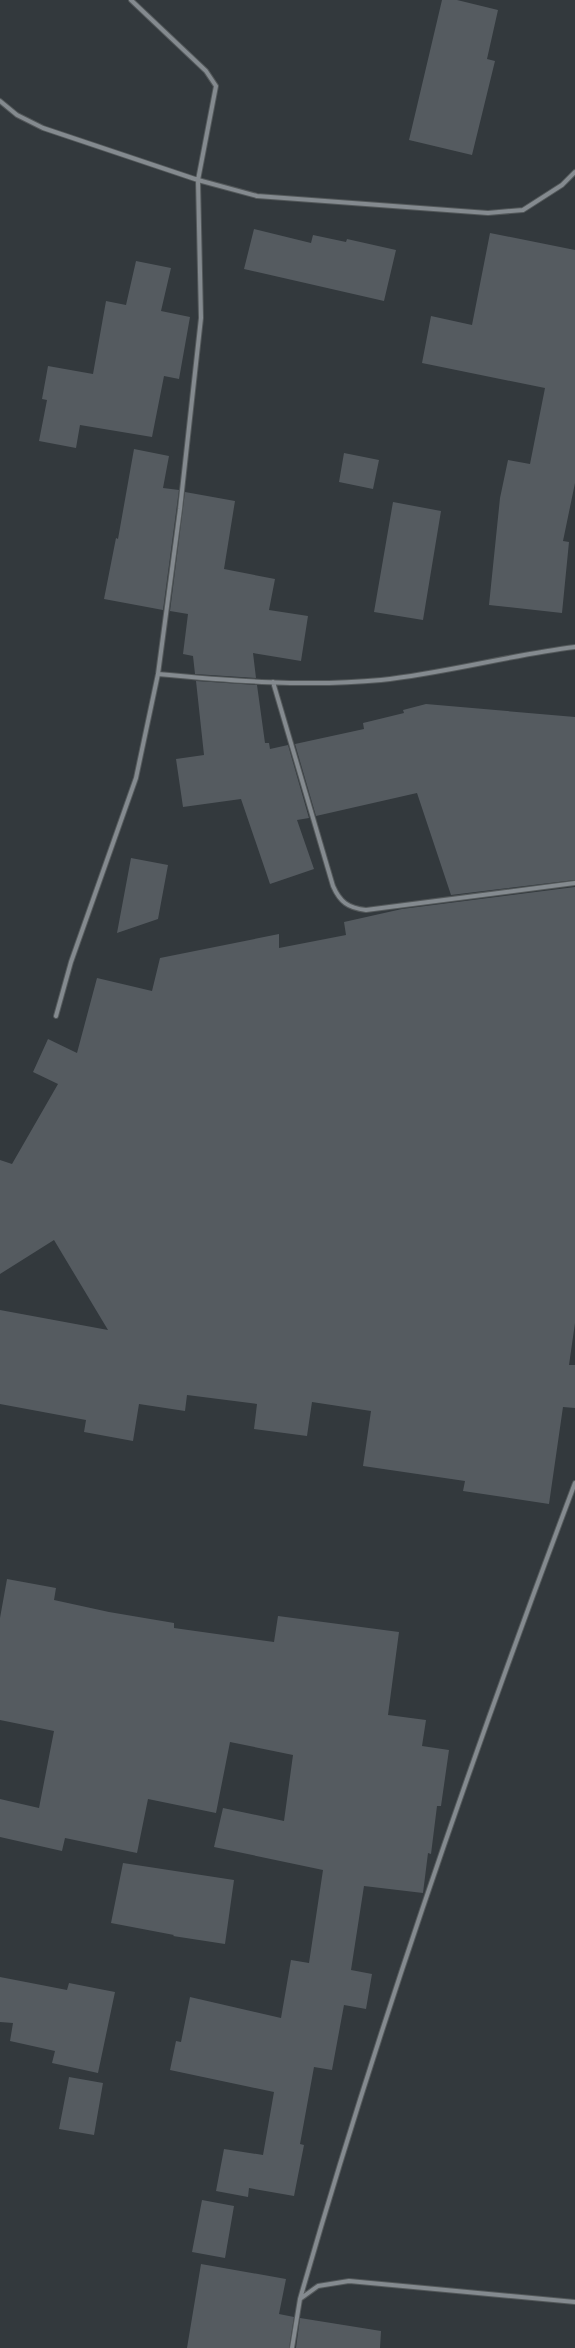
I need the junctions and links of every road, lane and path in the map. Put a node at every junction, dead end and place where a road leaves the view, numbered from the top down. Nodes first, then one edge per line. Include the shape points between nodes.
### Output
1 (131, 0) edge
2 (0, 101) edge
3 (575, 172) edge
4 (198, 180) junction
5 (575, 647) edge
6 (158, 674) junction
7 (273, 682) junction
8 (575, 883) edge
9 (56, 1016) dead end
10 (575, 1483) edge
11 (300, 2299) junction
12 (575, 2302) edge
13 (292, 2348) edge

1 - 4 street via 206,71 216,86
2 - 4 street via 17,115 43,128
3 - 4 street via 562,185 523,210 488,213 257,196
4 - 6 street via 201,318 180,509
5 - 7 street via 381,680
6 - 7 street
6 - 9 street via 136,778 71,962
7 - 8 street via 333,886 338,898 345,905 366,910
10 - 11 street via 503,1674 401,1970 333,2184
11 - 12 street via 318,2286 349,2281
11 - 13 street

